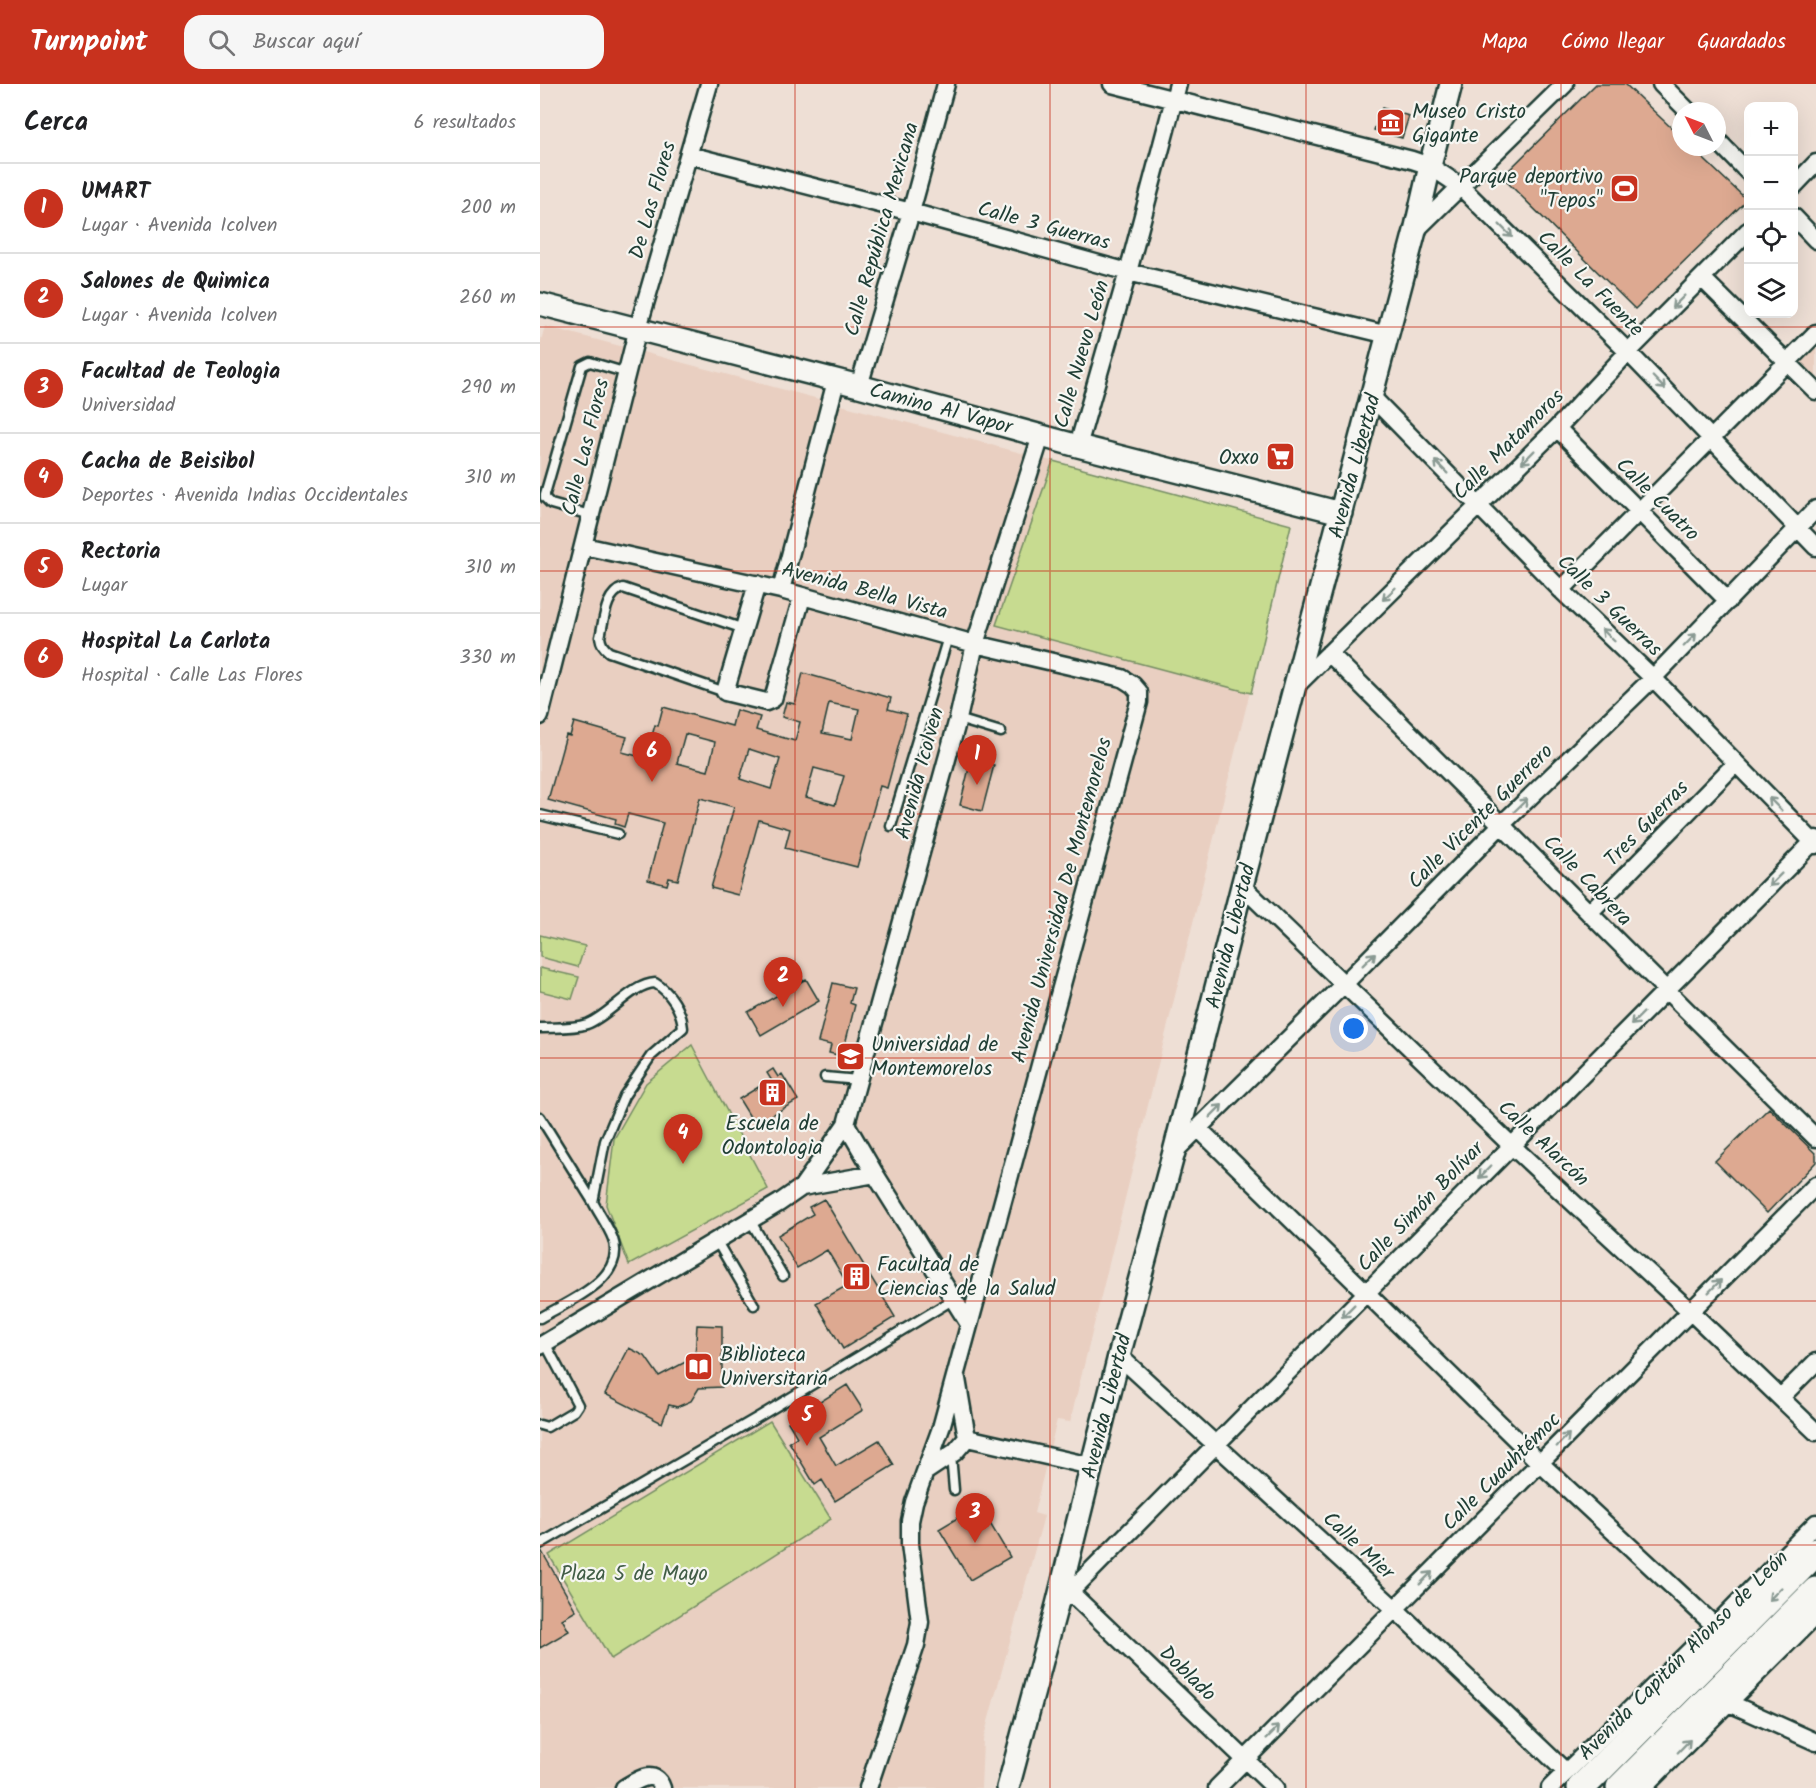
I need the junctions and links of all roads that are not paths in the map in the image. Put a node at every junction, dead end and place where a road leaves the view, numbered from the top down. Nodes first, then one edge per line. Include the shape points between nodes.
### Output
1 (709, 84) edge
2 (946, 84) edge
3 (1112, 84) edge
4 (1451, 84) edge
5 (1565, 84) edge
6 (1661, 84) edge
7 (1176, 92) edge
8 (1679, 102) edge
9 (1726, 149) edge
10 (689, 155) junction
11 (1816, 163) edge
12 (1430, 166) junction
13 (1744, 167) edge
14 (1798, 182) edge
15 (1460, 186) junction
16 (911, 212) junction
17 (1798, 221) edge
18 (1415, 231) junction
19 (1744, 236) edge
20 (1816, 240) edge
21 (1128, 272) junction
22 (1702, 278) junction
23 (540, 303) edge
24 (639, 328) junction
25 (1816, 333) edge
26 (1388, 335) junction
27 (1628, 352) junction
28 (1787, 363) junction
29 (627, 373) junction
30 (836, 381) junction
31 (859, 386) junction
32 (1816, 391) edge
33 (1372, 397) junction
34 (1557, 428) junction
35 (1041, 436) junction
36 (1712, 440) junction
37 (1078, 446) junction
38 (1480, 506) junction
39 (1816, 509) edge
40 (1640, 512) junction
41 (1341, 513) junction
42 (590, 515) junction
43 (1797, 528) junction
44 (584, 546) junction
45 (1816, 547) edge
46 (757, 584) junction
47 (781, 590) junction
48 (1561, 591) junction
49 (802, 597) junction
50 (1728, 601) junction
51 (744, 629) junction
52 (948, 637) junction
53 (975, 644) junction
54 (1329, 653) junction
55 (1653, 678) junction
56 (1133, 685) joint
57 (1296, 686) junction
58 (725, 692) junction
59 (540, 716) edge
60 (958, 719) junction
61 (1001, 732) dead end
62 (1735, 764) junction
63 (540, 815) edge
64 (1502, 824) junction
65 (891, 826) dead end
66 (618, 834) dead end
67 (1815, 842) edge
68 (1242, 886) junction
69 (1589, 914) junction
70 (1345, 983) junction
71 (1665, 991) junction
72 (540, 1028) edge
73 (825, 1077) dead end
74 (858, 1080) junction
75 (540, 1117) edge
76 (846, 1124) junction
77 (1199, 1129) junction
78 (1816, 1138) edge
79 (1511, 1145) junction
80 (1174, 1152) junction
81 (875, 1174) junction
82 (1816, 1185) edge
83 (802, 1187) junction
84 (593, 1202) junction
85 (750, 1220) junction
86 (716, 1240) junction
87 (783, 1276) dead end
88 (1367, 1292) junction
89 (954, 1299) junction
90 (754, 1305) dead end
91 (1690, 1311) junction
92 (540, 1318) edge
93 (969, 1324) junction
94 (543, 1344) edge
95 (1119, 1356) junction
96 (1816, 1362) edge
97 (956, 1369) junction
98 (1781, 1397) junction
99 (540, 1425) edge
100 (939, 1431) junction
101 (966, 1431) junction
102 (1816, 1432) edge
103 (1215, 1444) junction
104 (953, 1453) junction
105 (1540, 1463) junction
106 (1091, 1466) junction
107 (925, 1472) junction
108 (954, 1490) dead end
109 (1816, 1523) edge
110 (540, 1544) edge
111 (1816, 1552) edge
112 (1816, 1591) edge
113 (1063, 1598) junction
114 (1395, 1609) junction
115 (1816, 1615) edge
116 (1752, 1617) junction
117 (1722, 1633) junction
118 (1747, 1661) junction
119 (1720, 1699) junction
120 (1655, 1715) junction
121 (1816, 1742) edge
122 (1246, 1760) junction
123 (1574, 1780) edge
124 (1633, 1783) edge
125 (624, 1788) edge
126 (662, 1788) edge
127 (868, 1788) edge
128 (1008, 1788) edge
129 (1217, 1788) edge
130 (1275, 1788) edge
131 (1550, 1788) edge

1 - 10 street, De Las Flores
2 - 16 street, Calle República Mexicana
3 - 7 street, Calle La Fuente
4 - 12 street, Avenida Libertad
5 - 15 street
6 - 8 street
7 - 12 street, Calle La Fuente
7 - 21 street, Calle Nuevo León
9 - 13 street
10 - 16 street, Calle 3 Guerras
10 - 24 street, De Las Flores
11 - 14 street
12 - 15 street, Calle La Fuente
12 - 18 street, Avenida Libertad
15 - 18 street
15 -> 27 street, Calle La Fuente
16 - 21 street, Calle 3 Guerras
16 - 31 street, Calle República Mexicana
17 - 20 street
18 - 26 street, Avenida Libertad
19 - 22 street, Calle Matamoros
21 - 26 street, Calle 3 Guerras
21 - 37 street, Calle Nuevo León
22 -> 27 street, Calle Matamoros
22 - 28 street
23 - 24 street, Camino Al Vapor
24 - 29 street, Calle Las Flores
24 - 30 street, Camino Al Vapor
25 - 28 street
26 - 33 street, Avenida Libertad
27 - 34 street, Calle Matamoros
27 -> 36 street, Calle La Fuente
28 - 32 street
28 - 36 street
29 - 42 street, Calle Las Flores
29 - 42 lane via 590,362 582,366 545,494 550,504
30 - 31 street, Camino Al Vapor
30 - 47 street
31 - 35 street, Camino Al Vapor
38 -> 33 street, Calle 3 Guerras
33 - 41 street, Avenida Libertad
34 -> 38 street, Calle Matamoros
34 - 40 street, Calle Cuatro
35 - 37 street, Camino Al Vapor
35 - 53 street, Avenida Icolven
36 - 40 street
36 - 43 street, Calle La Fuente
37 - 41 street, Camino Al Vapor
38 - 48 street, Calle 3 Guerras
38 -> 54 street, Calle Matamoros
39 - 43 street, Calle Vicente Guerrero
40 - 48 street
40 - 50 street, Calle Cuatro
41 - 57 street, Avenida Libertad
42 - 44 street, Calle Las Flores
43 - 45 street, Calle La Fuente
43 - 50 street, Calle Vicente Guerrero
44 - 46 street, Avenida Bella Vista
44 - 59 street, Calle Las Flores
46 - 47 street, Avenida Bella Vista
46 - 51 street
47 - 49 street, Avenida Bella Vista
55 -> 48 street, Calle 3 Guerras
49 - 52 street, Avenida Bella Vista
49 - 58 street via 773,699 766,702
55 -> 50 street, Calle Vicente Guerrero
51 - 58 street
51 - 58 lane via 623,588 610,597 600,637 604,648
52 - 53 street, Avenida Bella Vista
52 - 65 lane
53 - 56 street, Avenida Bella Vista via 1122,678
53 - 60 street, Avenida Icolven
54 - 57 street, Calle Matamoros
54 - 64 street, Calle Cabrera
55 - 62 street, Calle 3 Guerras
64 -> 55 street, Calle Vicente Guerrero
56 - 93 street, Avenida Universidad De Montemorelos via 1139,702
57 - 68 street, Avenida Libertad
60 - 61 lane
60 - 74 street, Avenida Icolven
67 -> 62 street, Calle 3 Guerras
62 - 69 street, Tres Guerras
63 - 66 lane
64 - 69 street, Calle Cabrera
70 -> 64 street, Calle Vicente Guerrero
67 -> 71 street, Calle Simón Bolívar
68 - 70 street, Calle Alarcón
68 - 80 street, Avenida Libertad
69 - 71 street, Calle Cabrera
77 -> 70 street, Calle Vicente Guerrero
70 - 79 street, Calle Alarcón
71 - 78 street, Calle Cabrera
71 -> 79 street, Calle Simón Bolívar
72 - 84 lane via 587,1024 650,983 662,988 681,1017 683,1028 651,1056 624,1096 605,1141
73 - 74 lane
74 - 76 street, Avenida Icolven
75 - 84 lane
76 - 81 street
76 - 83 street, Avenida Icolven
77 - 80 street, Calle Vicente Guerrero
77 - 88 street
79 -> 88 street, Calle Simón Bolívar
79 - 91 street, Calle Alarcón
80 - 95 street, Avenida Libertad
81 - 83 street
81 - 89 street
91 -> 82 street, Calle Cuauhtémoc
83 - 85 street
84 - 92 lane via 614,1240 612,1266 588,1290
85 - 86 street
85 - 87 lane
86 - 90 lane
86 - 94 street
88 -> 103 street, Calle Simón Bolívar
88 - 105 street
89 - 93 street
89 - 110 lane
91 - 98 street, Calle Alarcón
105 -> 91 street, Calle Cuauhtémoc
93 - 97 street, Avenida Universidad De Montemorelos
94 - 99 lane via 578,1405 547,1427
95 - 103 street, Calle Mier
95 - 106 street, Avenida Libertad
96 - 98 street
97 - 100 street, Avenida Universidad De Montemorelos
97 - 101 street
98 - 102 street, Calle Alarcón
100 - 101 street via 955,1424
100 - 104 street
100 - 107 street, Avenida Universidad De Montemorelos
101 - 104 street
101 - 106 street
103 - 113 street, Calle Simón Bolívar
103 - 114 street, Calle Mier
104 - 107 street
104 - 108 lane
114 -> 105 street, Calle Cuauhtémoc
105 - 117 street
106 - 113 street, Avenida Libertad
107 - 127 street, Avenida Universidad De Montemorelos via 910,1521 920,1622 916,1645
109 - 117 street, Avenida Capitán Alonso de León
111 -> 116 main road, Avenida Capitán Alonso de León
112 - 118 main road
113 - 122 street, Doblado
113 - 128 street, Avenida Libertad
122 -> 114 street, Calle Cuauhtémoc
114 - 123 street, Calle Mier
115 - 119 street
116 - 117 main road, Avenida Capitán Alonso de León
116 - 118 main road via 1759,1627 1758,1636
117 - 120 main road, Avenida Capitán Alonso de León
117 - 123 street, Avenida Capitán Alonso de León
118 - 119 main road
119 - 121 street
124 -> 119 main road
120 - 123 main road, Avenida Capitán Alonso de León
120 - 124 main road via 1634,1747
122 - 129 street, Calle Cuauhtémoc
122 - 130 street, Doblado
123 - 131 street, Avenida Capitán Alonso de León
125 - 126 street via 650,1776

